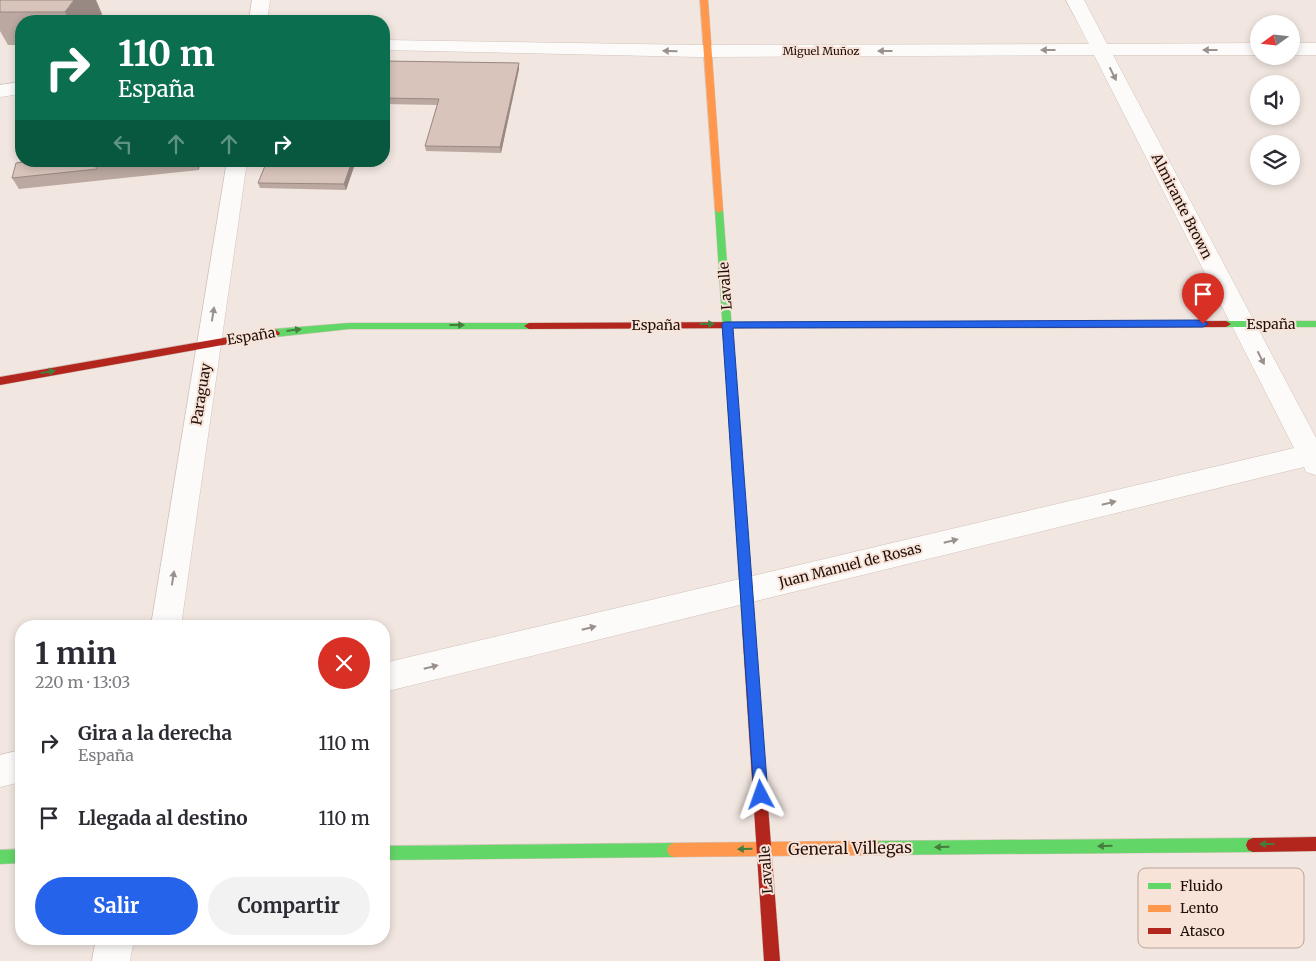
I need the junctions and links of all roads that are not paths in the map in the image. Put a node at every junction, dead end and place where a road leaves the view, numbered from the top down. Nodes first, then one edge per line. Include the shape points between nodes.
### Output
1 (261, 0) edge
2 (704, 0) edge
3 (1075, 0) edge
4 (259, 15) edge
5 (390, 44) edge
6 (1300, 49) edge
7 (1316, 49) edge
8 (1101, 50) junction
9 (1250, 50) edge
10 (708, 51) junction
11 (15, 89) edge
12 (0, 91) edge
13 (236, 167) edge
14 (728, 324) junction
15 (1243, 324) junction
16 (1316, 324) edge
17 (209, 344) junction
18 (0, 381) edge
19 (1314, 457) edge
20 (746, 590) junction
21 (167, 620) edge
22 (390, 677) edge
23 (15, 767) edge
24 (0, 771) edge
25 (1316, 844) edge
26 (764, 849) junction
27 (390, 853) edge
28 (15, 856) edge
29 (0, 857) edge
30 (114, 945) edge
31 (111, 961) edge
32 (772, 961) edge

1 - 4 street
2 - 10 street, Lavalle
3 - 8 street, Almirante Brown
10 -> 5 street, Miguel Muñoz
6 - 7 street
9 -> 8 street, Miguel Muñoz
8 -> 10 street, Miguel Muñoz
8 -> 15 street, Almirante Brown
10 - 14 street, Lavalle
11 - 12 street
17 -> 13 street, Paraguay
14 - 15 street, España
17 -> 14 street, España via 280,332 349,326
14 - 20 street, Lavalle
15 - 16 street, España
15 -> 19 street, Almirante Brown
18 -> 17 street, España
21 -> 17 street, Paraguay
20 -> 19 street, Juan Manuel de Rosas
22 -> 20 street, Juan Manuel de Rosas
20 - 26 street, Lavalle
23 - 24 street
25 -> 26 street, General Villegas
26 -> 27 street, General Villegas
26 - 32 street, Lavalle
28 - 29 street
30 - 31 street

